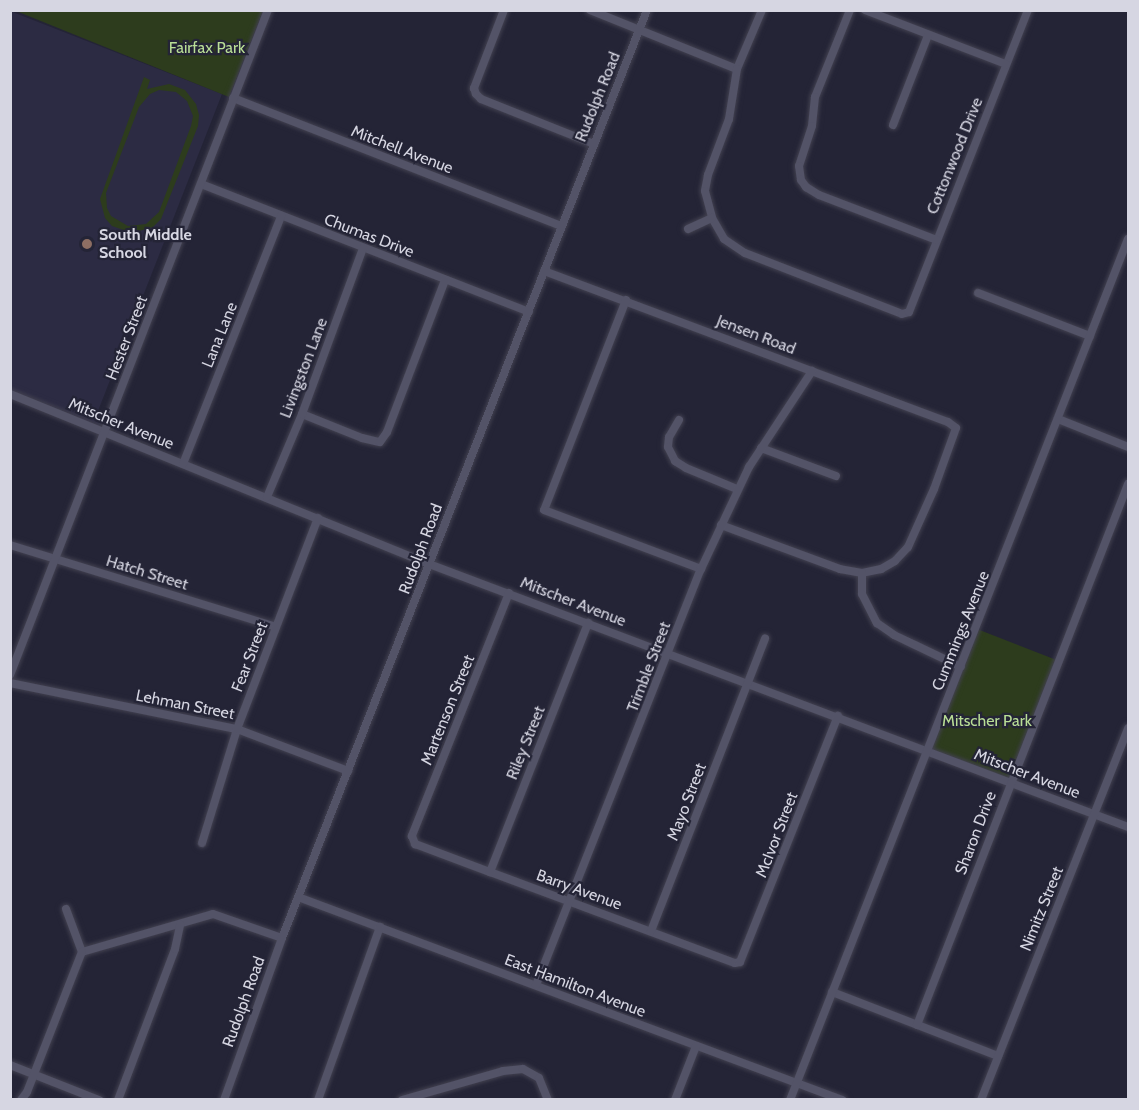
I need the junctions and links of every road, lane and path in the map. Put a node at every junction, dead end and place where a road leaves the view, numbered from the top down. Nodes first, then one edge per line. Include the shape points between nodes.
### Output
1 (268, 10) edge
2 (504, 10) edge
3 (590, 10) edge
4 (647, 10) edge
5 (762, 10) edge
6 (850, 10) edge
7 (865, 10) edge
8 (1028, 10) edge
9 (639, 29) junction
10 (928, 35) junction
11 (1006, 64) junction
12 (737, 69) junction
13 (233, 98) junction
14 (893, 125) dead end
15 (594, 144) junction
16 (201, 184) junction
17 (281, 216) junction
18 (712, 218) junction
19 (562, 226) junction
20 (688, 229) dead end
21 (1128, 239) edge
22 (937, 240) junction
23 (363, 248) junction
24 (544, 271) junction
25 (445, 280) junction
26 (978, 293) dead end
27 (626, 300) junction
28 (529, 312) junction
29 (1090, 336) junction
30 (812, 371) junction
31 (10, 394) edge
32 (302, 414) junction
33 (1058, 419) junction
34 (679, 420) dead end
35 (105, 432) junction
36 (1128, 447) edge
37 (761, 448) junction
38 (183, 464) junction
39 (836, 476) dead end
40 (1128, 484) edge
41 (737, 489) junction
42 (267, 497) junction
43 (318, 518) junction
44 (721, 525) junction
45 (10, 545) edge
46 (54, 559) junction
47 (429, 564) junction
48 (700, 569) junction
49 (862, 573) junction
50 (509, 593) junction
51 (588, 623) junction
52 (276, 627) junction
53 (765, 638) dead end
54 (669, 653) junction
55 (961, 667) junction
56 (10, 675) edge
57 (748, 682) junction
58 (10, 683) edge
59 (838, 716) junction
60 (1128, 728) edge
61 (237, 729) junction
62 (927, 750) junction
63 (348, 771) junction
64 (1011, 782) junction
65 (1094, 814) junction
66 (1128, 827) edge
67 (412, 836) joint
68 (202, 843) dead end
69 (490, 873) junction
70 (298, 897) junction
71 (571, 901) junction
72 (66, 909) dead end
73 (180, 925) junction
74 (380, 927) junction
75 (651, 931) junction
76 (282, 938) junction
77 (82, 952) junction
78 (740, 962) joint
79 (536, 985) junction
80 (832, 992) junction
81 (916, 1025) junction
82 (696, 1046) junction
83 (998, 1056) junction
84 (10, 1065) edge
85 (34, 1074) junction
86 (796, 1083) junction
87 (414, 1098) edge
88 (322, 1099) edge
89 (21, 1100) edge
90 (99, 1100) edge
91 (118, 1100) edge
92 (224, 1100) edge
93 (402, 1100) edge
94 (548, 1100) edge
95 (675, 1100) edge
96 (790, 1100) edge
97 (842, 1100) edge
98 (981, 1100) edge

1 - 13 street, Hester Street
2 - 15 street via 474,88 476,94
3 - 9 street
4 - 9 street, Rudolph Road
5 - 12 street
6 - 22 street via 816,97 812,126 799,166 801,180 819,195
7 - 10 street
8 - 11 street, Cottonwood Drive
9 - 12 street
9 - 15 street, Rudolph Road
10 - 11 street
10 - 14 street
11 - 22 street, Cottonwood Drive
12 - 18 street via 729,119 705,191
13 - 16 street, Hester Street
13 - 19 street, Mitchell Avenue
15 - 19 street, Rudolph Road
16 - 17 street, Chumas Drive
16 - 35 street, Hester Street
17 - 23 street, Chumas Drive
17 - 38 street, Lana Lane
18 - 20 street
18 - 22 street, Cottonwood Drive via 724,238 745,253 902,314 909,312
19 - 24 street, Rudolph Road
21 - 29 street, Cummings Avenue
23 - 25 street, Chumas Drive
23 - 32 street, Livingston Lane
24 - 27 street, Jensen Road
24 - 28 street, Rudolph Road
25 - 28 street, Chumas Drive
25 - 32 street via 380,442
26 - 29 street
27 - 30 street, Jensen Road
27 - 48 street via 544,510
28 - 47 street, Rudolph Road
29 - 33 street, Cummings Avenue
30 - 37 street, Trimble Street
30 - 49 street, Jensen Road via 956,428 908,547 881,569
31 - 35 street, Mitscher Avenue
32 - 42 street, Livingston Lane
33 - 36 street
33 - 55 street, Cummings Avenue
34 - 41 street via 668,447 675,461
35 - 38 street, Mitscher Avenue
35 - 46 street, Hester Street
37 - 39 street
37 - 41 street, Trimble Street
38 - 42 street, Mitscher Avenue
40 - 64 street, Sharon Drive
41 - 44 street, Trimble Street
42 - 43 street, Mitscher Avenue
43 - 47 street, Mitscher Avenue
43 - 52 street, Fear Street
44 - 48 street, Trimble Street
44 - 49 street via 840,569
45 - 46 street, Hatch Street
46 - 52 street, Hatch Street
46 - 56 street, Hester Street
47 - 50 street, Mitscher Avenue
47 - 63 street, Rudolph Road
48 - 54 street, Trimble Street
49 - 55 street via 862,594 877,624
50 - 51 street, Mitscher Avenue
50 - 67 street, Martenson Street
51 - 54 street, Mitscher Avenue
51 - 69 street, Riley Street
52 - 61 street, Fear Street
53 - 57 street, Mayo Street
54 - 57 street, Mitscher Avenue
54 - 71 street, Trimble Street
55 - 62 street, Cummings Avenue
57 - 59 street, Mitscher Avenue
57 - 75 street, Mayo Street
58 - 61 street, Lehman Street
59 - 62 street, Mitscher Avenue
59 - 78 street, McIvor Street
60 - 65 street, Nimitz Street
61 - 63 street, Lehman Street
61 - 68 street, Fear Street
62 - 64 street, Mitscher Avenue
62 - 80 street, Cummings Avenue
63 - 70 street, Rudolph Road
64 - 65 street, Mitscher Avenue
64 - 81 street, Sharon Drive
65 - 66 street, Mitscher Avenue
65 - 83 street, Nimitz Street
67 - 69 street, Barry Avenue via 415,844
69 - 71 street, Barry Avenue
70 - 74 street, East Hamilton Avenue
70 - 76 street, Rudolph Road
71 - 75 street, Barry Avenue
71 - 79 street, Trimble Street
72 - 77 street
73 - 76 street via 213,914
73 - 77 street
73 - 91 street via 175,949
74 - 79 street, East Hamilton Avenue
74 - 88 street
75 - 78 street, Barry Avenue
76 - 92 street, Rudolph Road
77 - 85 street
79 - 82 street, East Hamilton Avenue
80 - 81 street
80 - 86 street, Cummings Avenue
81 - 83 street
82 - 86 street, East Hamilton Avenue
82 - 95 street
83 - 98 street, Nimitz Street
84 - 85 street
85 - 89 street
85 - 90 street
86 - 96 street, Cummings Avenue
86 - 97 street, East Hamilton Avenue
87 - 93 street
87 - 94 street via 503,1071 523,1070 540,1078

